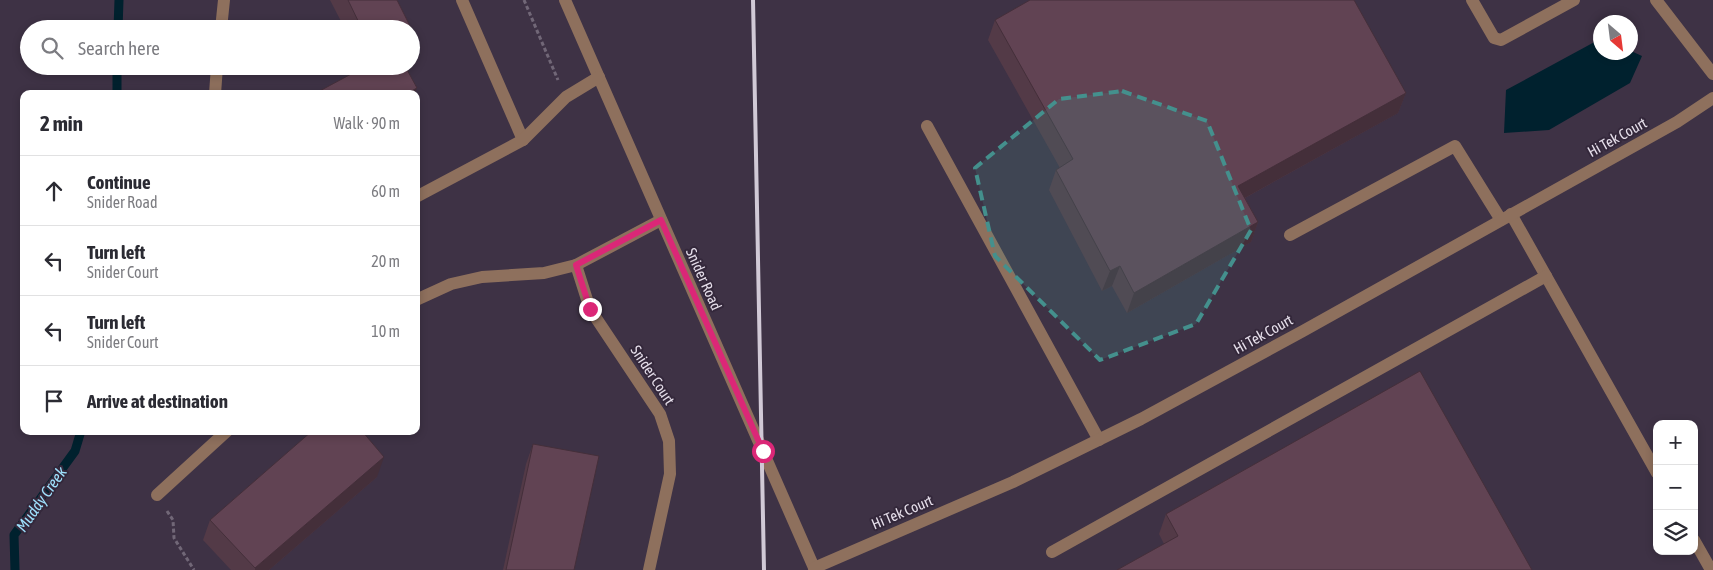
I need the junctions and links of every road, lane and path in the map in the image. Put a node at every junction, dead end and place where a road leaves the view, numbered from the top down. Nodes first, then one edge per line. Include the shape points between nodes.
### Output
1 (224, 0) edge
2 (462, 0) edge
3 (524, 0) edge
4 (565, 0) edge
5 (1472, 0) edge
6 (1574, 0) edge
7 (1656, 0) edge
8 (222, 20) edge
9 (1713, 74) edge
10 (216, 75) edge
11 (599, 77) junction
12 (215, 90) edge
13 (566, 97) junction
14 (1713, 98) edge
15 (927, 126) dead end
16 (523, 140) junction
17 (420, 195) edge
18 (1506, 217) junction
19 (661, 220) junction
20 (1290, 235) dead end
21 (576, 265) junction
22 (1546, 276) junction
23 (420, 298) edge
24 (223, 435) edge
25 (1099, 440) junction
26 (1653, 466) edge
27 (156, 495) joint
28 (1698, 547) edge
29 (1052, 552) dead end
30 (814, 569) edge
31 (194, 570) edge
32 (649, 570) edge
33 (1711, 570) edge

1 - 8 street
2 - 16 street
3 - 13 path
4 - 11 street, Snider Road
5 - 6 street via 1494,38 1501,40
7 - 9 street
10 - 12 street
11 - 13 street
11 - 19 street, Snider Road
13 - 16 street
14 - 18 street, Hi Tek Court
15 - 25 street
16 - 17 street
18 - 20 street via 1455,146
18 - 22 street
18 - 25 street, Hi Tek Court
19 - 21 street
19 - 30 street, Snider Road
21 - 23 street via 544,273 451,284
21 - 32 street, Snider Court via 590,309 660,414 670,440 670,474
22 - 26 street
22 - 29 street
24 - 27 street
25 - 30 street, Hi Tek Court via 1013,482
27 - 31 path via 174,520 174,538
28 - 33 street

